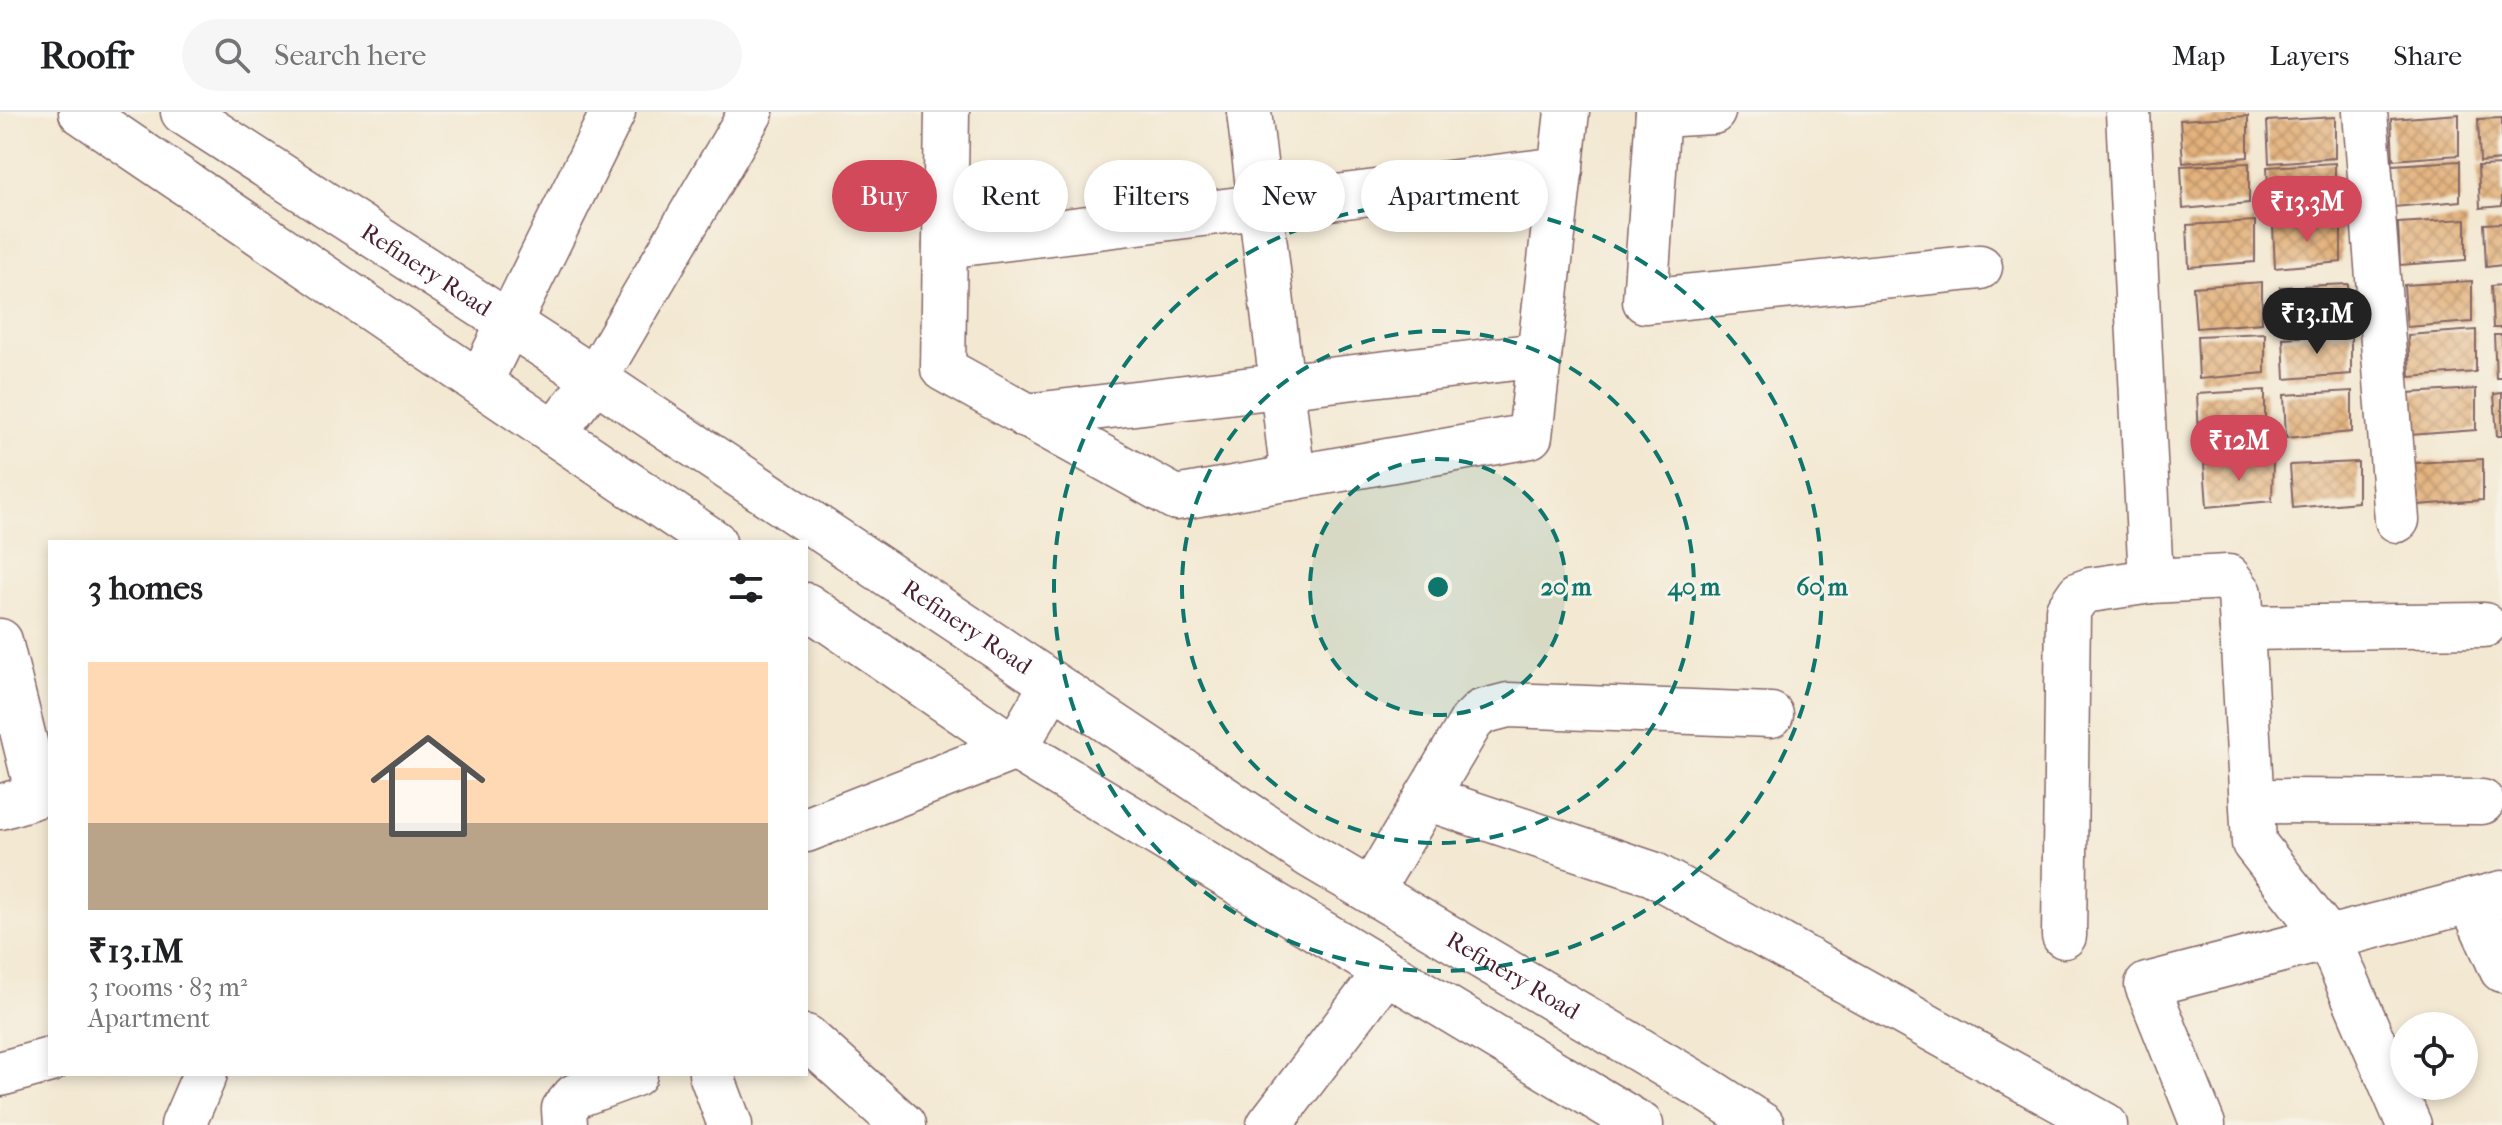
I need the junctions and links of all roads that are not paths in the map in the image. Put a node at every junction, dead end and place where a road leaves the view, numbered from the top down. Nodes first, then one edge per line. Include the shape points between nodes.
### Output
1 (81, 112) edge
2 (183, 112) edge
3 (613, 112) edge
4 (751, 112) edge
5 (947, 112) edge
6 (1249, 112) edge
7 (1567, 112) edge
8 (1713, 112) edge
9 (2128, 112) edge
10 (2365, 112) edge
11 (1658, 114) edge
12 (1255, 160) edge
13 (1561, 169) junction
14 (1345, 196) edge
15 (1233, 210) edge
16 (1264, 232) edge
17 (945, 246) junction
18 (1980, 267) dead end
19 (510, 326) junction
20 (1539, 355) junction
21 (595, 379) junction
22 (480, 382) junction
23 (1282, 386) junction
24 (1026, 416) junction
25 (554, 433) junction
26 (1293, 478) junction
27 (2397, 520) dead end
28 (711, 540) edge
29 (2151, 581) junction
30 (808, 606) edge
31 (2484, 625) dead end
32 (2242, 628) junction
33 (0, 641) edge
34 (1052, 685) junction
35 (1771, 715) dead end
36 (1015, 748) junction
37 (1426, 798) junction
38 (2252, 801) junction
39 (2482, 802) dead end
40 (0, 807) edge
41 (808, 829) edge
42 (1371, 891) junction
43 (2486, 897) edge
44 (2064, 936) dead end
45 (2329, 939) junction
46 (2502, 970) edge
47 (1385, 973) junction
48 (808, 1039) edge
49 (48, 1061) edge
50 (0, 1074) edge
51 (204, 1076) edge
52 (630, 1076) edge
53 (712, 1076) edge
54 (183, 1125) edge
55 (565, 1125) edge
56 (730, 1125) edge
57 (903, 1125) edge
58 (1269, 1125) edge
59 (1641, 1125) edge
60 (1762, 1125) edge
61 (2105, 1125) edge
62 (2203, 1125) edge
63 (2409, 1125) edge

1 - 22 street
2 - 19 street, Refinery Road
3 - 19 street
4 - 21 street
5 - 17 street
6 - 12 street
7 - 13 street
8 - 11 street
9 - 29 street
10 - 27 street
11 - 18 street via 1645,301
13 - 14 street
13 - 20 street
15 - 17 street
16 - 23 street
17 - 24 street via 943,369
19 - 21 street, Refinery Road
19 - 22 street
20 - 23 street
20 - 26 street via 1530,436
21 - 25 street
21 - 34 street, Refinery Road
22 - 25 street
23 - 24 street
23 - 26 street
24 - 26 street via 1176,498
25 - 28 street
29 - 32 street via 2228,577 2240,593
29 - 44 street via 2090,590 2079,594 2068,610
30 - 36 street
31 - 32 street
32 - 38 street
33 - 40 street via 38,795
34 - 36 street
34 - 42 street, Refinery Road
35 - 37 street via 1493,708 1471,722
36 - 41 street
36 - 47 street
37 - 42 street
37 - 61 street via 1653,874
38 - 39 street
38 - 45 street via 2254,843
42 - 60 street, Refinery Road
43 - 45 street
43 - 46 street
45 - 62 street via 2147,985
45 - 63 street
47 - 58 street
47 - 59 street
48 - 57 street
49 - 50 street
51 - 54 street
52 - 55 street via 575,1096 564,1109
53 - 56 street

